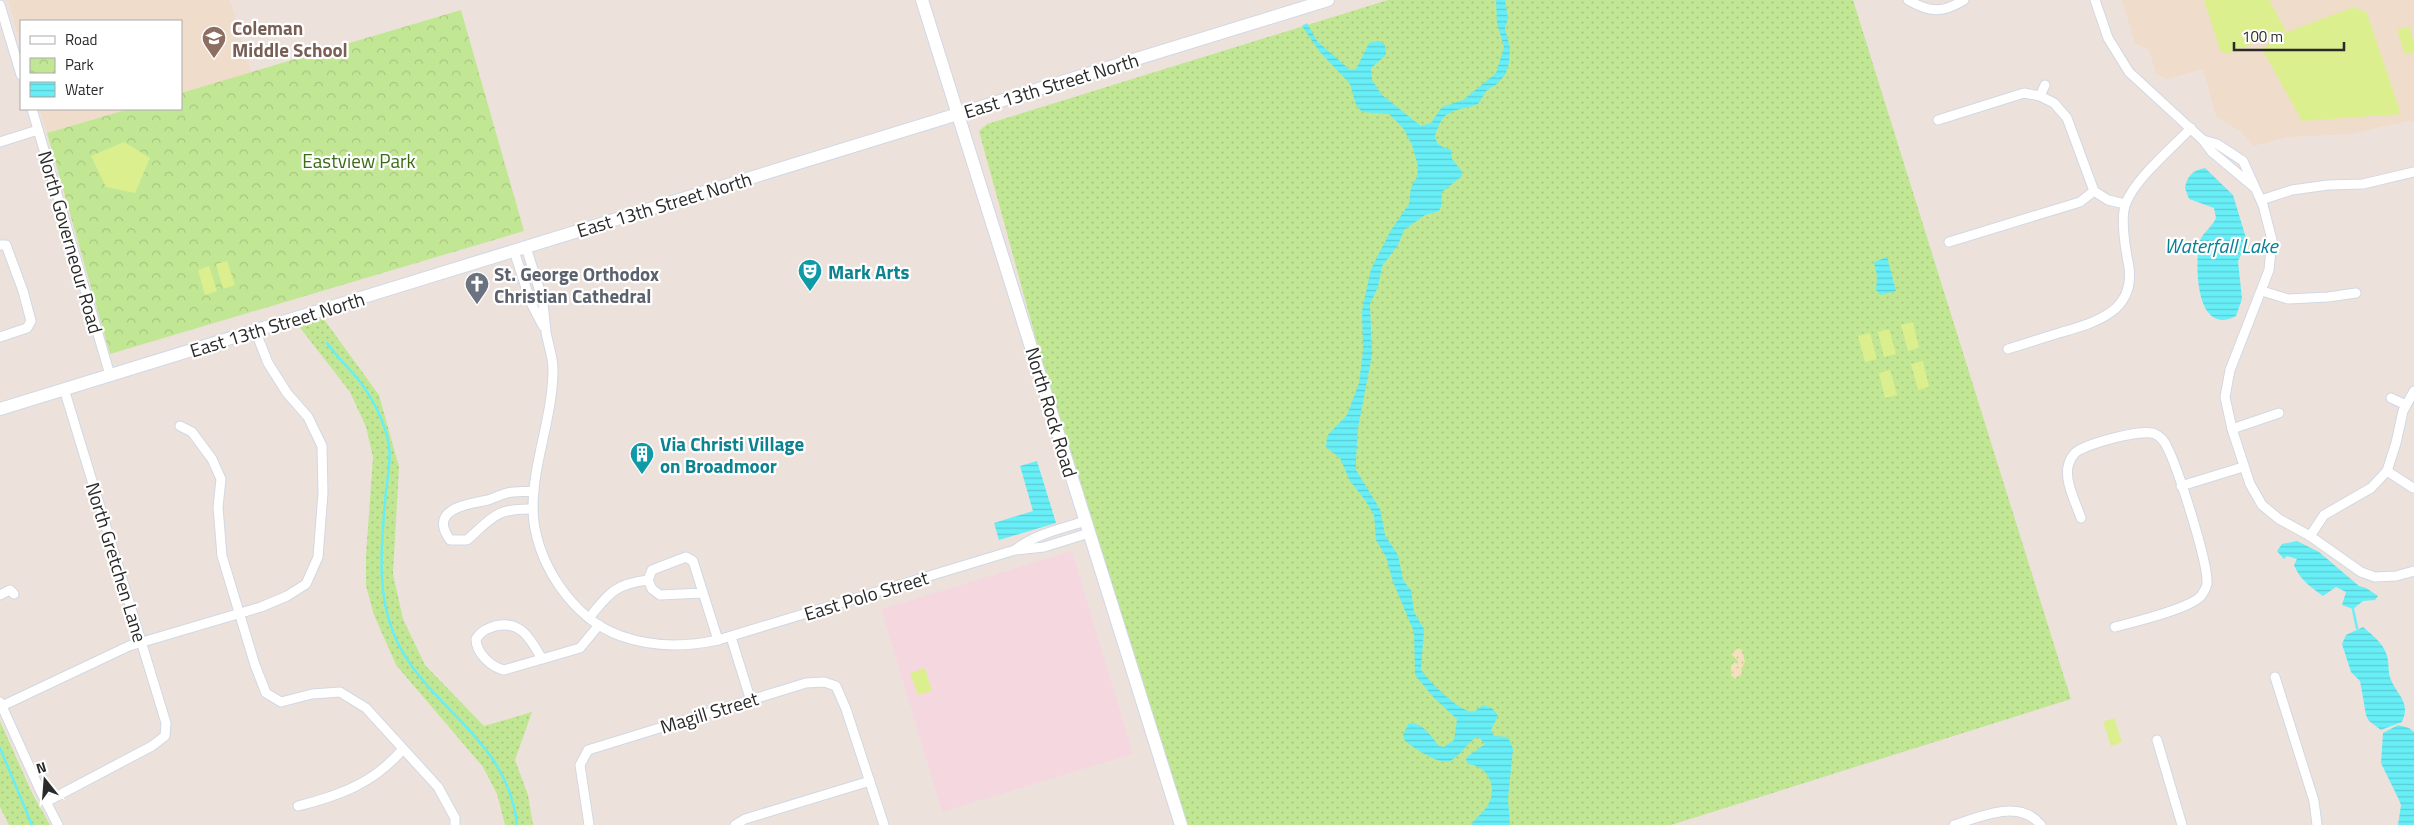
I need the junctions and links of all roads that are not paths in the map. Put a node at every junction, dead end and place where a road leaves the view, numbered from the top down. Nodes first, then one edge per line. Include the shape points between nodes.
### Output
1 (922, 0) edge
2 (1328, 0) edge
3 (1908, 0) edge
4 (1964, 0) edge
5 (2096, 0) edge
6 (0, 5) edge
7 (20, 72) edge
8 (2045, 84) dead end
9 (2040, 96) junction
10 (32, 110) edge
11 (958, 113) junction
12 (1938, 120) dead end
13 (2191, 128) junction
14 (38, 130) junction
15 (2203, 140) junction
16 (0, 142) edge
17 (2414, 172) edge
18 (2254, 188) junction
19 (2094, 190) junction
20 (2261, 200) junction
21 (2125, 204) junction
22 (1949, 242) dead end
23 (0, 245) edge
24 (520, 249) junction
25 (2262, 291) junction
26 (2356, 293) dead end
27 (2124, 299) junction
28 (2134, 303) dead end
29 (255, 330) junction
30 (0, 338) edge
31 (2008, 349) dead end
32 (110, 375) junction
33 (64, 389) junction
34 (2414, 391) edge
35 (2391, 398) dead end
36 (2406, 405) junction
37 (0, 409) edge
38 (2279, 413) dead end
39 (180, 426) dead end
40 (2232, 429) junction
41 (2243, 467) junction
42 (2387, 471) junction
43 (2181, 486) junction
44 (2413, 488) dead end
45 (534, 491) junction
46 (533, 509) junction
47 (2081, 518) dead end
48 (1087, 527) junction
49 (2310, 536) junction
50 (2414, 571) edge
51 (648, 580) junction
52 (704, 593) junction
53 (14, 594) dead end
54 (0, 595) edge
55 (240, 613) junction
56 (589, 618) junction
57 (599, 625) junction
58 (2115, 627) dead end
59 (731, 637) junction
60 (718, 640) junction
61 (142, 643) junction
62 (542, 658) junction
63 (2275, 677) dead end
64 (750, 698) junction
65 (1, 704) edge
66 (2157, 740) dead end
67 (403, 749) junction
68 (870, 781) junction
69 (46, 802) junction
70 (298, 806) dead end
71 (58, 825) edge
72 (455, 825) edge
73 (589, 825) edge
74 (735, 825) edge
75 (884, 825) edge
76 (1180, 825) edge
77 (1954, 825) edge
78 (2042, 825) edge
79 (2182, 825) edge
80 (2317, 825) edge

1 - 11 main road, North Rock Road
2 - 11 main road, East 13th Street North
3 - 4 street via 1924,9 1935,10
5 - 13 street via 2108,38 2129,72
6 - 7 street
8 - 9 street
9 - 12 street via 2024,93
9 - 19 street via 2054,103 2067,118
10 - 14 street, North Governeour Road
11 - 24 main road, East 13th Street North
11 - 48 main road, North Rock Road
13 - 15 street
13 - 21 street via 2140,181
14 - 16 street
14 - 32 street, North Governeour Road
15 - 18 street via 2212,152
15 - 18 street via 2217,144 2243,161
17 - 20 street via 2363,184 2292,190
18 - 20 street
19 - 21 street via 2108,200
19 - 22 street via 2080,202
20 - 25 street via 2272,240 2269,270
21 - 27 street via 2124,237 2129,271
23 - 30 street via 6,245 31,321 27,328
24 - 29 main road, East 13th Street North
24 - 45 street, East Polo Street via 542,299 553,368 548,420
25 - 26 street via 2288,299
25 - 40 street via 2230,370 2225,397
27 - 28 street
27 - 31 street via 2111,313 2095,322
29 - 32 main road, East 13th Street North
29 - 55 street via 268,363 286,393 308,417 322,446 323,493 318,557 306,584 287,596
32 - 33 main road, East 13th Street North
33 - 37 main road, East 13th Street North
33 - 61 street, North Gretchen Lane
34 - 36 street
35 - 36 street
36 - 42 street
38 - 40 street
39 - 55 street via 192,432 212,459 221,479 218,507 222,556
40 - 41 street
41 - 43 street
41 - 49 street via 2262,505 2279,519
42 - 44 street
42 - 49 street via 2371,488 2324,515
43 - 47 street via 2167,447 2153,432 2139,432 2096,444 2076,452 2069,464 2069,481
43 - 58 street via 2205,566 2207,584 2200,597 2182,607
45 - 46 street, East Polo Street
45 - 46 street via 508,493 462,505 445,517 444,527 450,540 467,540 494,515 509,510
46 - 56 street, East Polo Street via 535,533 548,568 564,593
48 - 59 street, East Polo Street via 1040,535 1015,550
48 - 76 main road, North Rock Road
49 - 50 street via 2374,577
51 - 52 street via 660,595
51 - 52 street via 652,570 686,558 693,561
51 - 56 street via 617,587
52 - 60 street
53 - 54 street via 10,590
55 - 61 street
55 - 67 street via 266,693 281,702 312,694 340,692 366,708
56 - 57 street, East Polo Street
57 - 60 street, East Polo Street via 621,636 666,646
57 - 62 street via 580,648
59 - 60 street, East Polo Street
59 - 64 street
61 - 65 street
61 - 69 street, North Gretchen Lane via 166,722 165,736
62 - 62 street via 534,644 513,624 486,629 476,639 478,651 496,668 504,670
63 - 80 street via 2314,801
64 - 68 street, Magill Street via 806,683 824,682 836,686
64 - 73 street, Magill Street via 588,750 580,766
65 - 69 street
66 - 79 street
67 - 70 street via 390,764 361,785
67 - 72 street via 438,786 456,818
68 - 74 street via 745,819
68 - 75 street
69 - 71 street
77 - 78 street via 2008,810 2028,815

